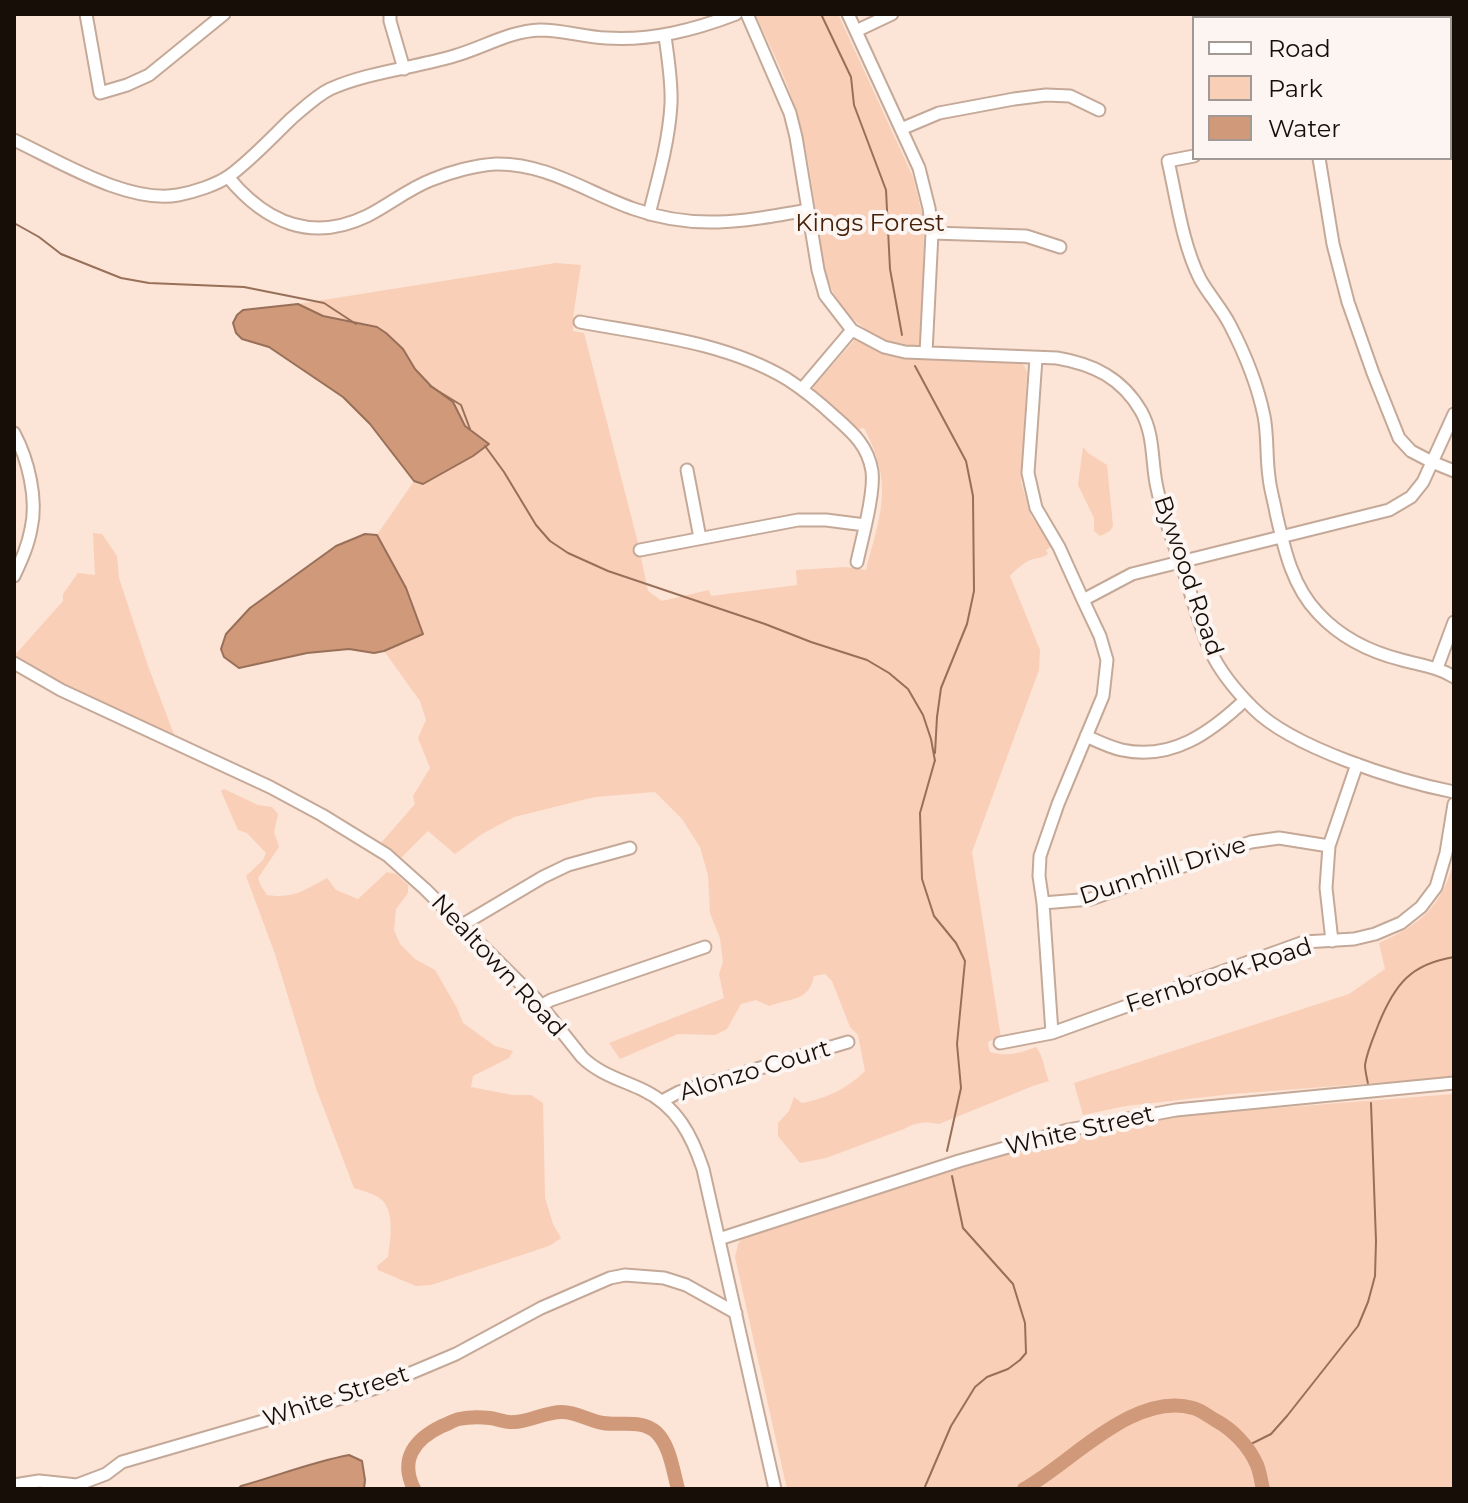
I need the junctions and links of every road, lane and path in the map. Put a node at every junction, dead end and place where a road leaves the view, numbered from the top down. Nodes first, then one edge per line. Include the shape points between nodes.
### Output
1 (86, 14) edge
2 (224, 14) edge
3 (390, 14) edge
4 (736, 14) edge
5 (747, 14) edge
6 (848, 14) edge
7 (892, 14) edge
8 (856, 31) junction
9 (665, 36) junction
10 (404, 69) junction
11 (1099, 110) dead end
12 (901, 129) junction
13 (14, 140) edge
14 (1192, 156) edge
15 (1319, 160) edge
16 (228, 177) junction
17 (808, 210) junction
18 (649, 214) junction
19 (932, 233) junction
20 (1060, 247) dead end
21 (580, 322) dead end
22 (852, 330) junction
23 (926, 353) junction
24 (1036, 358) junction
25 (802, 389) junction
26 (1454, 414) edge
27 (14, 433) edge
28 (1432, 462) junction
29 (687, 470) dead end
30 (1454, 471) edge
31 (865, 525) junction
32 (1282, 537) junction
33 (700, 538) junction
34 (640, 550) dead end
35 (857, 562) dead end
36 (1180, 562) junction
37 (14, 576) edge
38 (1083, 600) junction
39 (1454, 622) edge
40 (14, 663) edge
41 (1437, 668) junction
42 (1454, 677) edge
43 (1245, 700) junction
44 (1086, 736) junction
45 (1357, 764) junction
46 (1454, 792) edge
47 (1454, 804) edge
48 (1329, 846) junction
49 (630, 848) dead end
50 (1043, 903) junction
51 (462, 925) junction
52 (1332, 941) junction
53 (705, 947) dead end
54 (542, 1005) junction
55 (1052, 1033) junction
56 (848, 1042) dead end
57 (1000, 1043) dead end
58 (1454, 1083) edge
59 (662, 1101) junction
60 (719, 1239) junction
61 (736, 1313) junction
62 (14, 1485) edge
63 (775, 1489) edge

1 - 2 street via 100,93 149,75
3 - 10 street
4 - 9 street
5 - 17 street via 790,113
6 - 8 street
7 - 8 street
8 - 12 street
9 - 10 street via 603,38 539,30
9 - 18 street via 671,106
10 - 16 street via 328,90
11 - 12 street via 1070,96 1046,95 939,113
12 - 19 street via 919,168
13 - 16 street via 134,193 179,195
14 - 32 street via 1168,161 1189,253 1242,349 1265,418 1269,479
15 - 28 street via 1348,302 1373,373 1399,438
16 - 18 street via 269,215 321,228 366,216 430,180 494,164 549,173
17 - 18 street via 721,223
17 - 22 street via 825,295
19 - 20 street via 1026,236
19 - 23 street
21 - 25 street via 731,353
22 - 23 street, Bywood Road via 884,347
22 - 25 street
23 - 24 street, Bywood Road
24 - 36 street, Bywood Road via 1080,362 1103,371 1141,411 1151,433 1164,517
24 - 38 street via 1029,485
25 - 31 street via 860,440 868,456 873,472
26 - 28 street
27 - 37 street via 33,507 32,527
28 - 30 street
28 - 32 street via 1411,497 1389,510
29 - 33 street
31 - 33 street via 798,520
31 - 35 street
32 - 36 street
32 - 41 street via 1301,592 1338,633 1398,659
33 - 34 street
36 - 38 street via 1132,574
36 - 43 street, Bywood Road via 1211,651
38 - 44 street via 1107,660 1103,696
39 - 41 street
40 - 51 street, Nealtown Road via 322,815 387,855
41 - 42 street
43 - 44 street via 1207,733 1181,746 1140,752
43 - 45 street, Bywood Road via 1274,726
44 - 50 street via 1040,856
45 - 46 street, Bywood Road
45 - 48 street
47 - 52 street, Fernbrook Road via 1436,887 1421,907 1375,934
48 - 50 street, Dunnhill Drive via 1279,838 1251,842 1091,899
48 - 52 street via 1326,888
49 - 51 street via 568,865
50 - 55 street
51 - 54 street, Nealtown Road
52 - 55 street, Fernbrook Road via 1304,942
53 - 54 street
54 - 59 street, Nealtown Road via 590,1065
55 - 57 street, Fernbrook Road
56 - 59 street, Alonzo Court
58 - 60 street, White Street via 1176,1110 1068,1130
59 - 60 street, Nealtown Road via 694,1142
60 - 61 street, Nealtown Road
61 - 62 street, White Street via 664,1278 610,1278 373,1389 122,1462 77,1485
61 - 63 street, Nealtown Road

